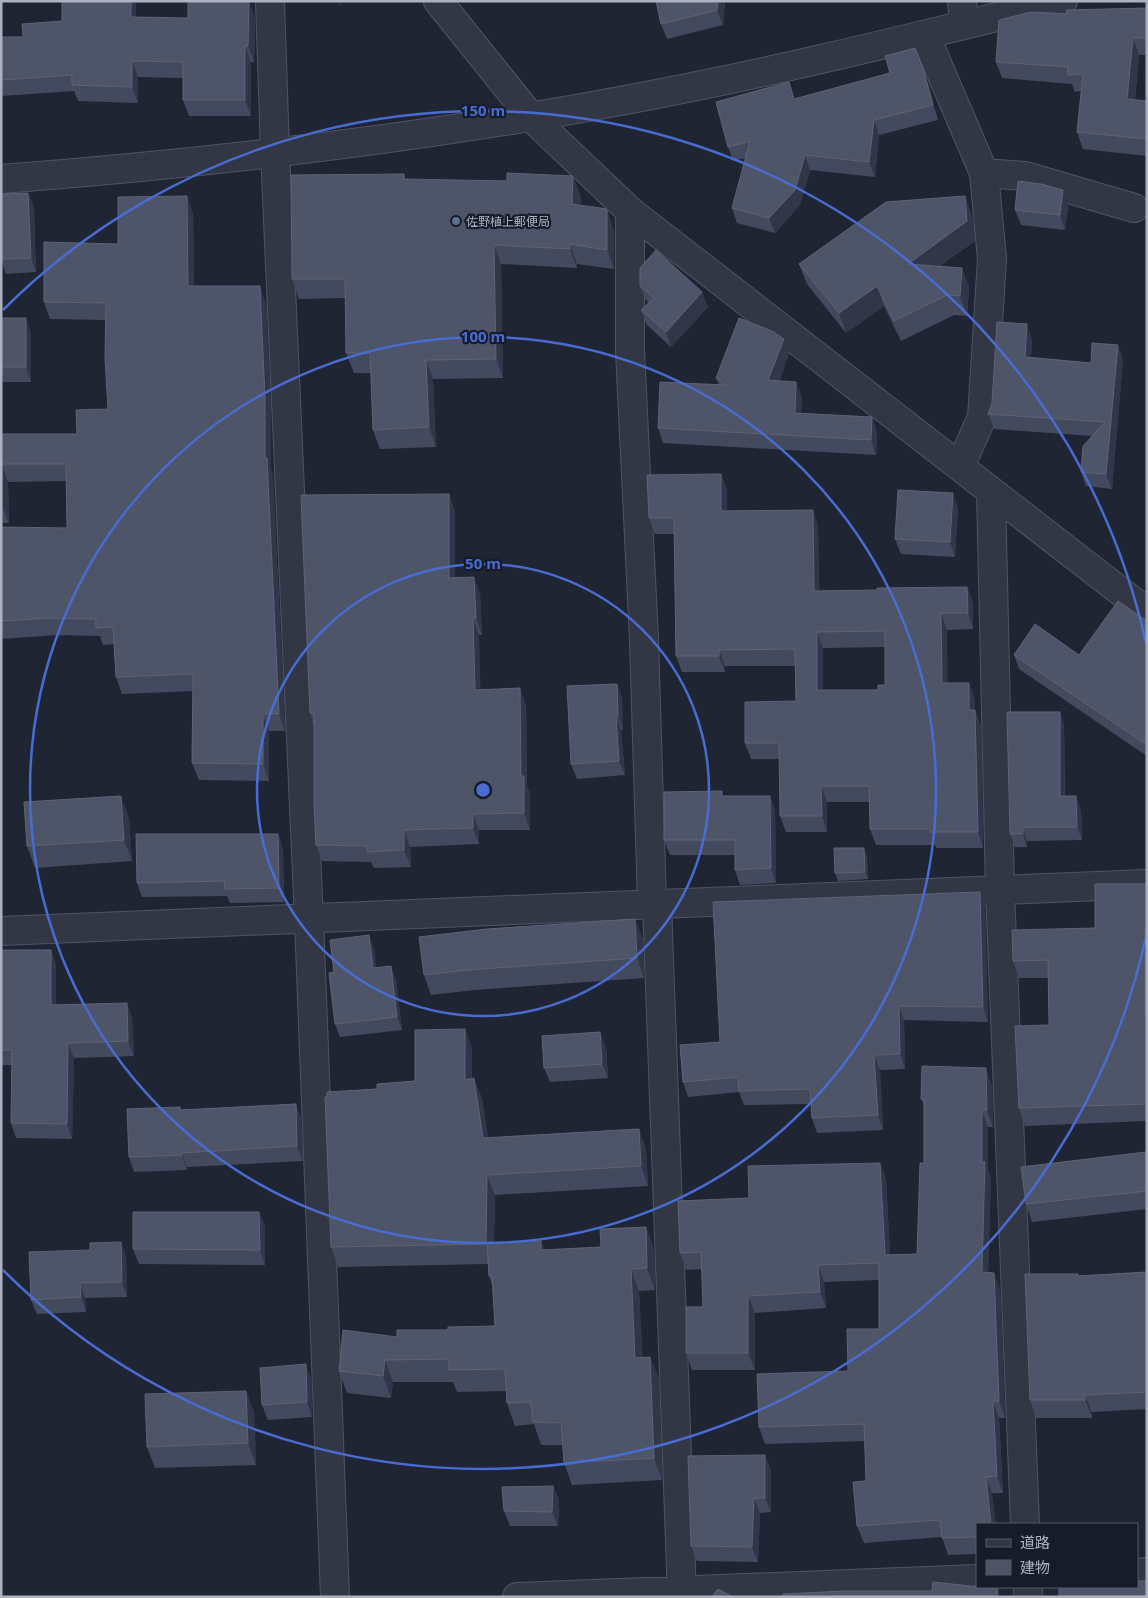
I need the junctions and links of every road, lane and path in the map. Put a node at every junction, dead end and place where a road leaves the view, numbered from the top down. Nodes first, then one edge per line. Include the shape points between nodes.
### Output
1 (270, 1) edge
2 (438, 1) edge
3 (1064, 1) edge
4 (963, 13) edge
5 (925, 35) junction
6 (531, 117) junction
7 (275, 152) junction
8 (984, 173) junction
9 (1, 179) edge
10 (1134, 208) dead end
11 (630, 211) junction
12 (960, 467) junction
13 (991, 492) junction
14 (1147, 612) edge
15 (1147, 884) edge
16 (1000, 889) junction
17 (655, 904) junction
18 (309, 920) junction
19 (1, 931) edge
20 (1025, 1523) edge
21 (976, 1579) edge
22 (682, 1593) edge
23 (335, 1597) edge
24 (517, 1597) edge

1 - 7 street
2 - 6 street
3 - 4 street
4 - 5 street
5 - 6 street via 664,93
5 - 8 street
6 - 7 street
6 - 11 street
7 - 9 street
7 - 18 street
8 - 10 street via 1025,176
8 - 12 street via 992,259 982,417
11 - 12 street
11 - 17 street via 630,351
12 - 13 street
13 - 14 street
13 - 16 street
15 - 16 street
16 - 17 street
16 - 20 street
17 - 18 street
17 - 22 street
18 - 19 street
18 - 23 street
21 - 22 street
22 - 24 street

